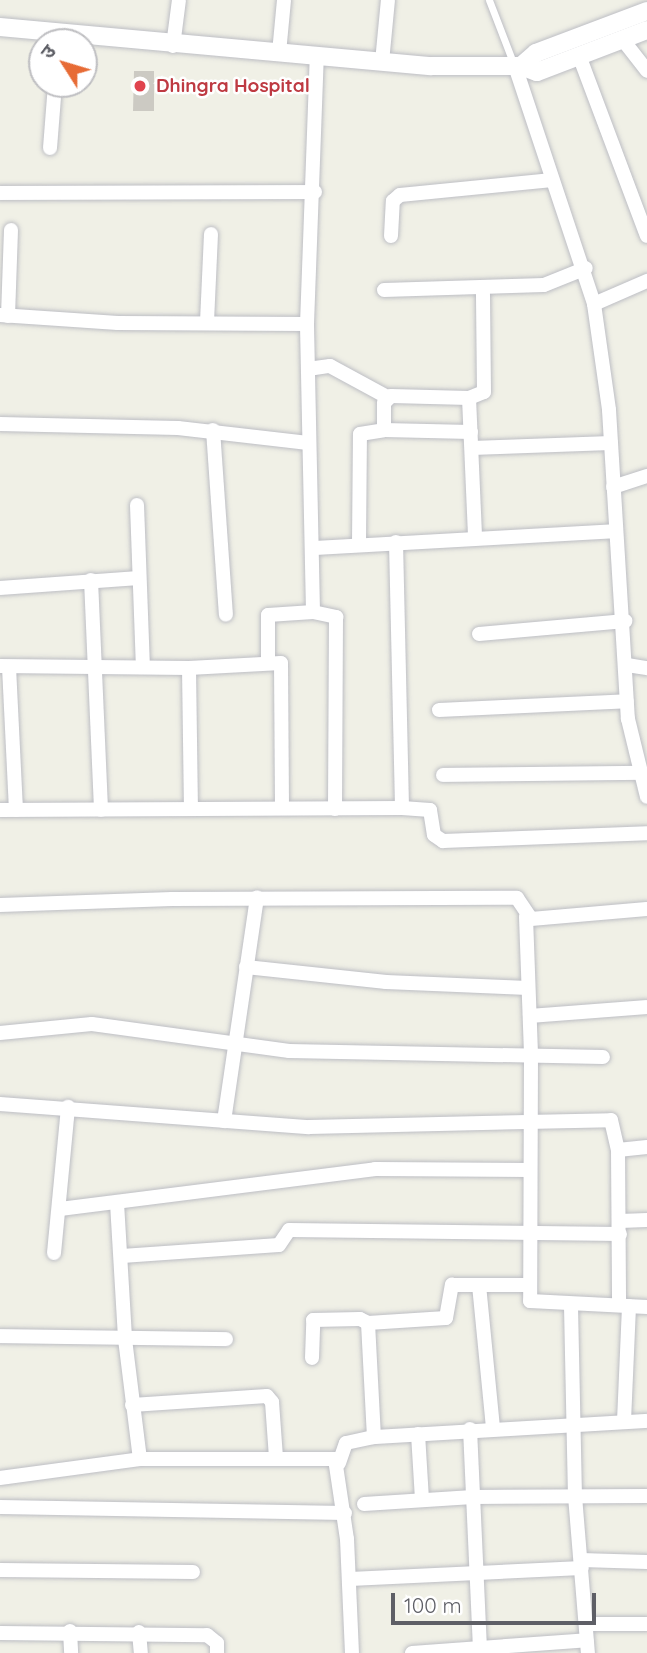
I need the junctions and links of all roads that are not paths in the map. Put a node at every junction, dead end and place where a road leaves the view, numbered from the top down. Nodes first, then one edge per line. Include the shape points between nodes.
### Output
1 (178, 0) edge
2 (284, 0) edge
3 (388, 0) edge
4 (489, 0) edge
5 (647, 11) edge
6 (0, 27) edge
7 (647, 30) edge
8 (28, 32) edge
9 (98, 40) edge
10 (623, 40) junction
11 (173, 46) junction
12 (279, 53) junction
13 (317, 57) junction
14 (580, 58) junction
15 (382, 62) junction
16 (518, 66) junction
17 (647, 71) edge
18 (54, 98) edge
19 (50, 148) dead end
20 (552, 180) junction
21 (315, 192) junction
22 (0, 193) edge
23 (11, 230) dead end
24 (211, 234) dead end
25 (391, 236) dead end
26 (647, 236) edge
27 (586, 268) junction
28 (647, 281) edge
29 (483, 289) junction
30 (384, 290) dead end
31 (594, 304) junction
32 (4, 316) edge
33 (207, 322) junction
34 (307, 324) junction
35 (308, 369) junction
36 (387, 397) junction
37 (469, 398) junction
38 (0, 425) edge
39 (212, 430) junction
40 (384, 430) junction
41 (471, 432) junction
42 (307, 443) junction
43 (611, 443) junction
44 (472, 448) junction
45 (647, 476) edge
46 (613, 487) junction
47 (137, 505) dead end
48 (616, 531) junction
49 (475, 537) junction
50 (396, 542) junction
51 (359, 544) junction
52 (313, 548) junction
53 (139, 578) junction
54 (91, 580) junction
55 (0, 588) edge
56 (313, 612) junction
57 (226, 615) dead end
58 (625, 621) junction
59 (479, 634) dead end
60 (268, 661) junction
61 (627, 665) junction
62 (5, 666) edge
63 (96, 666) junction
64 (143, 667) junction
65 (189, 668) junction
66 (647, 668) edge
67 (627, 701) junction
68 (439, 710) dead end
69 (647, 739) edge
70 (632, 743) junction
71 (639, 774) junction
72 (443, 775) dead end
73 (647, 797) edge
74 (282, 808) junction
75 (402, 808) junction
76 (191, 809) junction
77 (335, 809) junction
78 (0, 810) edge
79 (16, 810) junction
80 (102, 810) junction
81 (647, 833) edge
82 (257, 897) junction
83 (0, 905) edge
84 (647, 909) edge
85 (527, 918) junction
86 (246, 967) junction
87 (528, 988) junction
88 (647, 1007) edge
89 (530, 1016) junction
90 (0, 1033) edge
91 (232, 1043) junction
92 (531, 1055) junction
93 (603, 1057) dead end
94 (0, 1104) edge
95 (68, 1107) junction
96 (224, 1121) junction
97 (531, 1124) junction
98 (647, 1147) edge
99 (618, 1150) junction
100 (530, 1170) junction
101 (117, 1203) junction
102 (60, 1209) junction
103 (647, 1220) edge
104 (620, 1228) junction
105 (530, 1231) junction
106 (54, 1252) dead end
107 (122, 1256) junction
108 (528, 1284) junction
109 (480, 1285) junction
110 (570, 1306) junction
111 (624, 1306) junction
112 (647, 1307) edge
113 (368, 1323) junction
114 (0, 1336) edge
115 (125, 1339) junction
116 (226, 1339) dead end
117 (312, 1358) dead end
118 (132, 1405) junction
119 (624, 1421) junction
120 (647, 1421) edge
121 (573, 1422) junction
122 (493, 1428) junction
123 (470, 1429) junction
124 (418, 1434) junction
125 (374, 1437) junction
126 (276, 1458) junction
127 (140, 1459) junction
128 (339, 1463) junction
129 (0, 1478) edge
130 (575, 1496) junction
131 (647, 1496) edge
132 (473, 1497) junction
133 (422, 1500) junction
134 (364, 1504) dead end
135 (0, 1507) edge
136 (345, 1513) junction
137 (647, 1562) edge
138 (582, 1564) junction
139 (0, 1570) edge
140 (475, 1571) junction
141 (193, 1572) dead end
142 (349, 1579) junction
143 (586, 1624) junction
144 (647, 1624) edge
145 (69, 1631) junction
146 (139, 1632) junction
147 (0, 1633) edge
148 (588, 1646) edge
149 (480, 1649) edge
150 (71, 1653) edge
151 (141, 1653) edge
152 (217, 1653) edge
153 (352, 1653) edge
154 (412, 1653) edge

1 - 11 street
2 - 12 street
3 - 15 street
4 - 16 lane
5 - 16 street via 536,53
6 - 8 street
7 - 10 street
9 - 11 street
10 - 14 street
10 - 17 street
11 - 12 street
12 - 13 street
13 - 15 street
13 - 21 street
14 - 16 street via 537,72
14 - 26 street
15 - 16 street
16 - 20 street
18 - 19 street
20 - 25 street via 400,195 393,201
20 - 27 street
21 - 22 street
21 - 34 street
23 - 32 street
24 - 33 street
27 - 29 street via 544,285
27 - 31 street
28 - 31 street
29 - 30 street
29 - 37 street via 487,387
31 - 43 street
32 - 33 street
33 - 34 street
34 - 35 street
35 - 36 street via 330,366
35 - 42 street
36 - 37 street
36 - 40 street
37 - 41 street
38 - 39 street
39 - 42 street
39 - 57 street
40 - 41 street
40 - 51 street via 365,431 357,442
41 - 44 street
42 - 52 street
43 - 44 street
43 - 46 street
44 - 49 street
45 - 46 street
46 - 48 street
47 - 53 street
48 - 49 street
48 - 58 street
49 - 50 street
50 - 51 street
50 - 75 street
51 - 52 street
52 - 56 street
53 - 54 street
53 - 64 street
54 - 55 street
54 - 63 street
56 - 60 street via 266,616
56 - 77 street via 337,619
58 - 59 street
58 - 61 street
60 - 65 street
60 - 74 street via 283,668
61 - 66 street
61 - 67 street
62 - 63 street
62 - 79 street
63 - 64 street
63 - 80 street
64 - 65 street
65 - 76 street
67 - 68 street
67 - 70 street
69 - 70 street
70 - 71 street
71 - 72 street
71 - 73 street
74 - 76 street
74 - 77 street
75 - 77 street
75 - 81 street via 429,810 434,835 443,841
76 - 80 street
78 - 79 street
79 - 80 street
82 - 83 street
82 - 85 street via 517,898
82 - 86 street
84 - 85 street
85 - 87 street
86 - 87 street via 386,982
86 - 91 street
87 - 89 street
88 - 89 street
89 - 92 street
90 - 91 street via 92,1024
91 - 92 street via 289,1051
91 - 96 street
92 - 93 street
92 - 97 street
94 - 95 street
95 - 96 street
95 - 102 street
96 - 97 street via 309,1127
97 - 99 street via 611,1120
97 - 100 street
98 - 99 street
99 - 104 street
100 - 101 street via 375,1169
100 - 105 street
101 - 102 street
101 - 107 street
102 - 106 street
103 - 104 street
104 - 105 street
104 - 111 street
105 - 107 street via 289,1230 279,1245
105 - 108 street
107 - 115 street
108 - 109 street
108 - 110 street via 532,1303
109 - 113 street via 451,1286 448,1316 443,1319
109 - 122 street
110 - 111 street
110 - 121 street
111 - 112 street
111 - 119 street
113 - 117 street via 360,1319 313,1320
113 - 125 street
114 - 115 street
115 - 116 street
115 - 118 street
118 - 126 street via 267,1396 272,1402
118 - 127 street
119 - 120 street
119 - 121 street
121 - 122 street
121 - 130 street
122 - 123 street
123 - 124 street
123 - 132 street
124 - 125 street
124 - 133 street
125 - 128 street via 346,1443
126 - 127 street
126 - 128 street via 334,1458
127 - 129 street
128 - 136 street
130 - 131 street
130 - 132 street
130 - 138 street
132 - 133 street
132 - 140 street
133 - 134 street
135 - 136 street
136 - 142 street
137 - 138 street
138 - 140 street
138 - 143 street
139 - 141 street
140 - 142 street
140 - 149 street
142 - 153 street
143 - 144 street
143 - 148 street
145 - 146 street
145 - 147 street
145 - 150 street
146 - 151 street
146 - 152 street via 207,1635 217,1643
148 - 149 street
149 - 154 street

